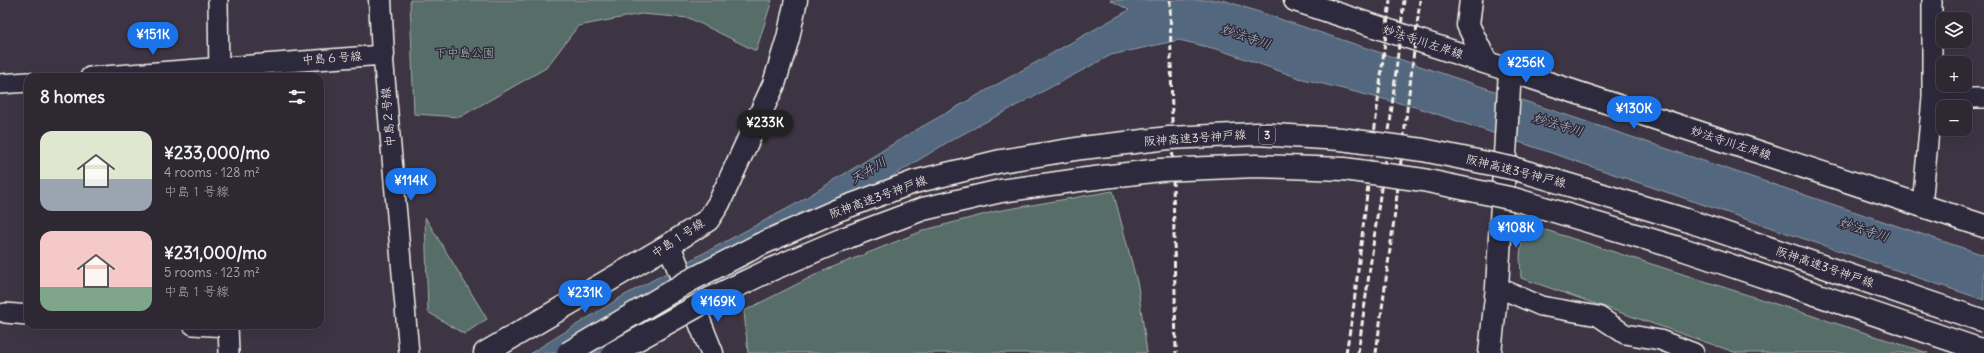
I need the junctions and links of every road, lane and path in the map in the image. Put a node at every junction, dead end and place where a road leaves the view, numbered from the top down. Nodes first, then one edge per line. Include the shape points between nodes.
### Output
1 (218, 0) edge
2 (380, 0) edge
3 (796, 0) edge
4 (1295, 0) edge
5 (1471, 0) edge
6 (1932, 0) edge
7 (383, 54) junction
8 (1486, 62) junction
9 (1510, 71) junction
10 (219, 72) edge
11 (193, 73) edge
12 (24, 82) edge
13 (0, 84) edge
14 (1932, 98) junction
15 (1984, 98) edge
16 (1922, 206) junction
17 (1984, 226) edge
18 (671, 250) junction
19 (1496, 287) junction
20 (5, 313) dead end
21 (24, 315) edge
22 (1984, 321) edge
23 (228, 329) edge
24 (1660, 346) edge
25 (1984, 351) edge
26 (229, 353) edge
27 (409, 353) edge
28 (484, 353) edge
29 (568, 353) edge
30 (613, 353) edge
31 (712, 353) edge
32 (1490, 353) edge
33 (1694, 353) edge

1 - 10 street
2 - 7 main road, 中島２号線
3 - 18 main road, 中島１号線 via 774,84 719,203 708,220
4 - 8 main road, 妙法寺川左岸線
5 - 8 main road via 1468,25
6 - 14 street
7 - 10 street, 中島６号線
7 - 27 street, 中島２号線
8 - 9 main road, 妙法寺川左岸線
9 - 16 main road, 妙法寺川左岸線
9 - 19 main road
10 - 11 street, 中島６号線
12 - 13 street
14 - 15 street
14 - 16 street
16 - 17 main road, 妙法寺川左岸線
18 - 28 main road, 中島１号線
18 - 31 main road
19 - 24 street via 1541,306 1598,316 1625,334
19 - 32 main road
20 - 21 street
22 - 29 main road, 阪神高速3号神戸線 / 3, bridge via 1686,220 1516,169 1422,150 1341,139 1256,134 1169,138 1082,148 1001,161 914,182 838,210 759,245 689,281
23 - 26 street
24 - 33 street
25 - 30 main road, bridge via 1685,250 1514,198 1423,180 1344,169 1256,166 1160,170 1079,180 1000,191 923,209 770,270 710,299

